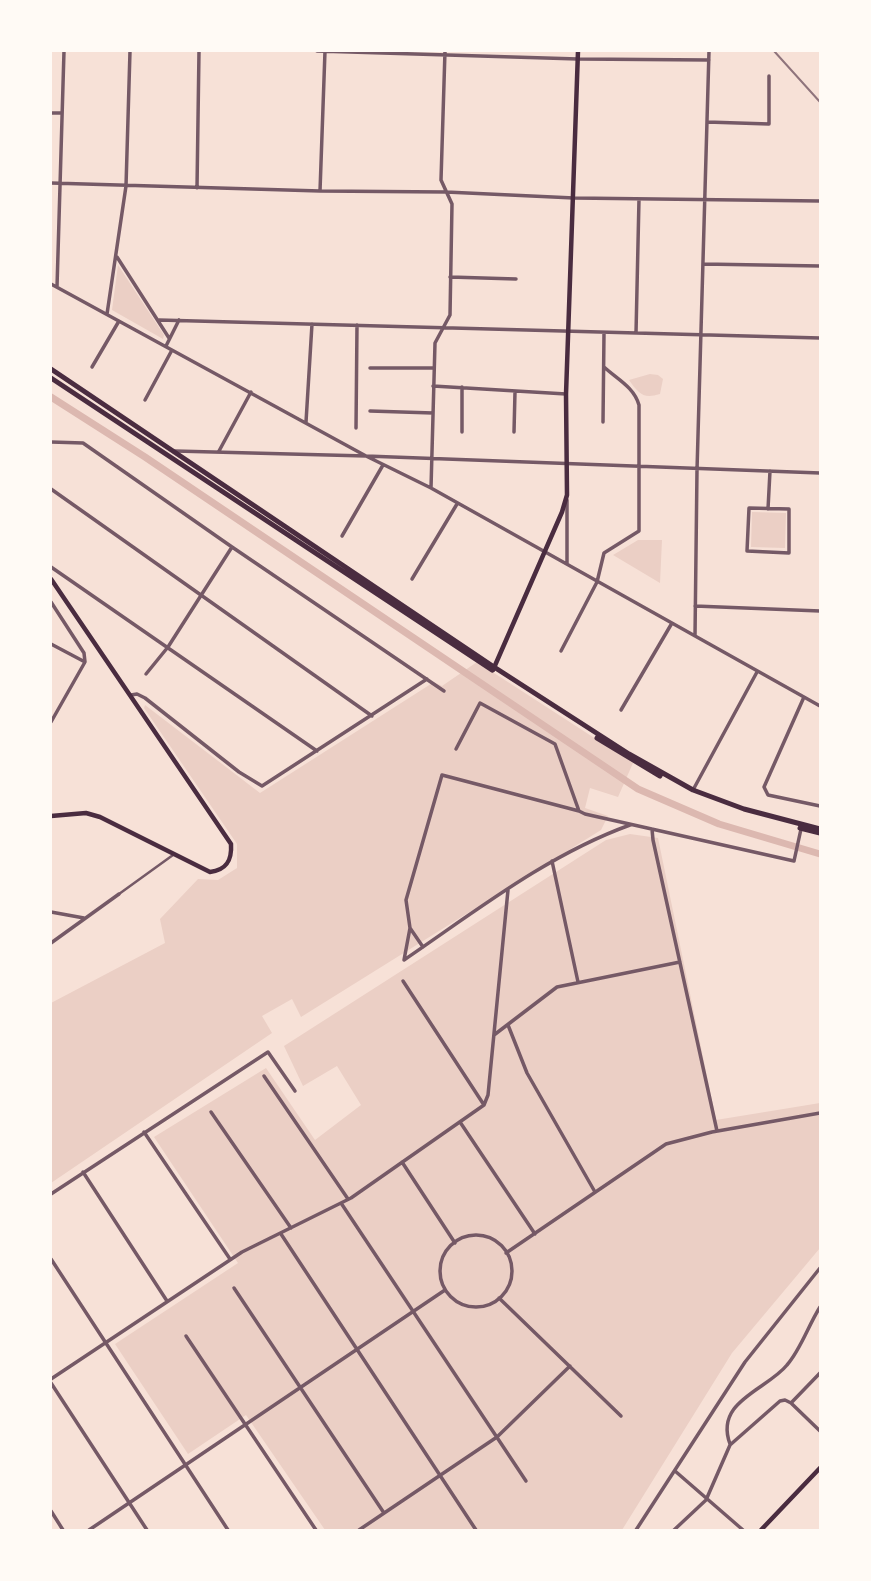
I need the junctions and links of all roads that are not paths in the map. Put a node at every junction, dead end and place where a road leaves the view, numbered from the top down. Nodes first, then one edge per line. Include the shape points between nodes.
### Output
1 (64, 51) edge
2 (131, 51) edge
3 (199, 51) edge
4 (317, 51) edge
5 (325, 51) edge
6 (578, 51) edge
7 (709, 51) edge
8 (445, 52) edge
9 (508, 53) edge
10 (578, 59) junction
11 (709, 60) junction
12 (769, 76) dead end
13 (51, 113) edge
14 (62, 113) junction
15 (707, 122) junction
16 (51, 183) edge
17 (61, 184) junction
18 (126, 186) junction
19 (197, 188) junction
20 (320, 191) junction
21 (446, 192) junction
22 (574, 198) junction
23 (639, 198) junction
24 (705, 200) junction
25 (820, 201) edge
26 (116, 255) junction
27 (703, 264) junction
28 (820, 266) edge
29 (450, 278) junction
30 (516, 279) dead end
31 (53, 285) edge
32 (107, 313) junction
33 (159, 320) junction
34 (179, 320) junction
35 (119, 321) junction
36 (312, 324) junction
37 (357, 325) junction
38 (442, 328) junction
39 (569, 332) junction
40 (604, 332) junction
41 (636, 334) junction
42 (702, 334) junction
43 (169, 338) junction
44 (820, 338) edge
45 (166, 347) junction
46 (172, 350) junction
47 (92, 367) dead end
48 (604, 367) junction
49 (370, 368) dead end
50 (434, 368) junction
51 (51, 369) edge
52 (51, 378) edge
53 (433, 386) junction
54 (462, 387) junction
55 (515, 391) junction
56 (251, 392) junction
57 (566, 394) junction
58 (145, 400) dead end
59 (370, 411) dead end
60 (433, 413) junction
61 (306, 422) junction
62 (603, 422) dead end
63 (356, 428) dead end
64 (461, 432) dead end
65 (514, 432) dead end
66 (51, 442) edge
67 (172, 451) junction
68 (218, 452) junction
69 (366, 456) junction
70 (432, 458) junction
71 (566, 463) junction
72 (383, 464) junction
73 (640, 468) junction
74 (697, 470) junction
75 (770, 471) junction
76 (820, 473) edge
77 (431, 488) junction
78 (51, 489) edge
79 (566, 495) junction
80 (457, 504) junction
81 (768, 509) junction
82 (342, 536) dead end
83 (232, 547) junction
84 (544, 551) junction
85 (567, 564) junction
86 (51, 567) edge
87 (51, 579) edge
88 (412, 579) dead end
89 (597, 582) junction
90 (201, 595) junction
91 (51, 602) edge
92 (695, 607) junction
93 (820, 611) edge
94 (672, 623) junction
95 (695, 636) junction
96 (51, 644) edge
97 (168, 647) junction
98 (561, 651) dead end
99 (85, 662) junction
100 (494, 669) junction
101 (757, 672) junction
102 (146, 674) dead end
103 (427, 679) junction
104 (444, 691) dead end
105 (131, 695) junction
106 (804, 697) junction
107 (820, 706) edge
108 (621, 710) dead end
109 (372, 716) junction
110 (52, 718) edge
111 (456, 749) dead end
112 (317, 751) junction
113 (692, 790) junction
114 (820, 806) edge
115 (579, 811) junction
116 (51, 816) edge
117 (632, 824) junction
118 (802, 826) junction
119 (652, 829) junction
120 (820, 831) edge
121 (173, 854) junction
122 (552, 861) junction
123 (508, 890) junction
124 (119, 894) joint
125 (51, 912) edge
126 (84, 918) junction
127 (410, 928) junction
128 (51, 943) edge
129 (424, 947) junction
130 (680, 962) junction
131 (403, 981) dead end
132 (579, 983) junction
133 (508, 1024) junction
134 (494, 1035) junction
135 (264, 1076) dead end
136 (295, 1091) dead end
137 (484, 1105) junction
138 (211, 1112) dead end
139 (820, 1113) edge
140 (459, 1122) junction
141 (717, 1131) junction
142 (144, 1132) junction
143 (402, 1162) junction
144 (83, 1172) junction
145 (595, 1192) junction
146 (51, 1194) edge
147 (348, 1199) junction
148 (341, 1203) junction
149 (291, 1228) junction
150 (280, 1233) junction
151 (535, 1234) junction
152 (455, 1242) junction
153 (506, 1253) junction
154 (51, 1259) edge
155 (230, 1259) junction
156 (820, 1268) edge
157 (234, 1288) dead end
158 (446, 1290) junction
159 (499, 1298) junction
160 (167, 1301) junction
161 (820, 1307) edge
162 (414, 1312) junction
163 (186, 1336) dead end
164 (106, 1342) junction
165 (358, 1351) junction
166 (570, 1366) junction
167 (820, 1373) edge
168 (51, 1381) edge
169 (301, 1389) junction
170 (791, 1403) junction
171 (621, 1416) dead end
172 (246, 1426) junction
173 (820, 1431) edge
174 (497, 1437) junction
175 (730, 1444) junction
176 (187, 1465) junction
177 (820, 1468) edge
178 (675, 1471) junction
179 (440, 1475) junction
180 (526, 1481) dead end
181 (706, 1500) junction
182 (129, 1503) junction
183 (51, 1511) edge
184 (384, 1513) junction
185 (63, 1530) edge
186 (89, 1530) edge
187 (147, 1530) edge
188 (228, 1530) edge
189 (316, 1530) edge
190 (359, 1530) edge
191 (476, 1530) edge
192 (636, 1530) edge
193 (674, 1530) edge
194 (743, 1530) edge
195 (761, 1530) edge

1 - 14 street
2 - 18 street
3 - 19 street
4 - 5 street
5 - 8 street
5 - 20 street
6 - 10 main road
7 - 11 street
8 - 9 street
8 - 21 street via 441,180
9 - 10 street
10 - 11 street
10 - 22 main road
11 - 15 street
12 - 15 street via 769,124
13 - 14 street
14 - 17 street
15 - 24 street
16 - 17 street
17 - 18 street
17 - 31 street
18 - 19 street
18 - 26 street
19 - 20 street
20 - 21 street
21 - 22 street
21 - 29 street via 452,204
22 - 23 street
22 - 39 main road
23 - 24 street
23 - 41 street
24 - 25 street
24 - 27 street
26 - 32 street
26 - 33 street
27 - 28 street
27 - 42 street
29 - 30 street
29 - 38 street via 450,315
31 - 32 street
32 - 35 street
33 - 34 street
33 - 43 street
34 - 36 street
34 - 43 street
35 - 45 street
35 - 47 street
36 - 37 street
36 - 61 street
37 - 38 street
37 - 63 street
38 - 39 street
38 - 50 street via 435,343
39 - 40 street
39 - 57 main road
40 - 41 street
40 - 48 street
41 - 42 street
42 - 44 street
42 - 74 street
43 - 45 street
45 - 46 street
46 - 56 street
46 - 58 street
48 - 62 street
48 - 73 street via 636,396
49 - 50 street
50 - 53 street
51 - 67 main road
52 - 100 main road
53 - 54 street
53 - 60 street
54 - 55 street
54 - 64 street
55 - 57 street
55 - 65 street
56 - 61 street
56 - 68 street
57 - 71 main road
59 - 60 street
60 - 70 street
61 - 69 street
66 - 83 street via 83,443
67 - 68 street
67 - 100 main road
68 - 69 street
69 - 70 street
69 - 72 street
70 - 71 street
70 - 77 street
71 - 73 street
71 - 79 main road
72 - 77 street
72 - 82 street
73 - 74 street
73 - 89 street via 639,531 604,553
74 - 75 street
74 - 92 street
75 - 76 street
75 - 81 street
77 - 80 street
78 - 90 street
79 - 84 main road
79 - 85 street
80 - 84 street
80 - 88 street
81 - 81 street via 789,509 789,552 747,551 749,508
83 - 90 street
83 - 103 street
84 - 85 street
84 - 100 main road
85 - 89 street
86 - 97 street
87 - 105 main road
89 - 94 street
89 - 98 street
90 - 97 street
90 - 109 street
91 - 99 street via 84,653
92 - 93 street
92 - 95 street
94 - 95 street
94 - 108 street
95 - 101 street
96 - 99 street
97 - 102 street
97 - 112 street
99 - 110 street
100 - 113 main road
100 - 118 main road via 618,752 689,792
101 - 106 street
101 - 113 street
103 - 104 street
103 - 109 street
105 - 112 street via 145,698 262,786
105 - 121 main road via 231,844 230,860 219,871 201,869
106 - 107 street
106 - 114 street via 764,787 768,795
109 - 112 street
111 - 115 street via 480,703 555,744
113 - 118 main road
115 - 117 street
115 - 127 street via 442,775 406,901
116 - 121 main road via 86,813 100,817
117 - 119 street
117 - 122 street
118 - 119 street via 794,861
118 - 120 main road
119 - 130 street
121 - 124 street
122 - 123 street
122 - 132 street
123 - 129 street
123 - 134 street
124 - 126 street
125 - 126 street
126 - 128 street
127 - 129 street
127 - 129 street via 404,960
130 - 132 street
130 - 141 street
131 - 137 street
132 - 133 street via 557,987
133 - 134 street
133 - 145 street via 527,1073
134 - 137 street
135 - 147 street
136 - 142 street via 268,1052
137 - 140 street
138 - 149 street
139 - 141 street
140 - 143 street
140 - 151 street
141 - 145 street via 666,1144
142 - 144 street
142 - 155 street
143 - 147 street
143 - 152 street
144 - 146 street
144 - 160 street
145 - 151 street
147 - 148 street
148 - 149 street
148 - 162 street
149 - 150 street
150 - 155 street
150 - 165 street
151 - 153 street
152 - 153 street via 484,1236
152 - 158 street via 443,1255 440,1267
153 - 159 street via 510,1282
154 - 164 street
155 - 160 street
156 - 178 street via 745,1362
157 - 169 street
158 - 159 street via 453,1299 474,1307
158 - 162 street
159 - 166 street
160 - 164 street
161 - 175 street via 788,1364 737,1403 728,1425
162 - 165 street
162 - 174 street
163 - 172 street
164 - 168 street
164 - 176 street
165 - 169 street
165 - 179 street
166 - 171 street
166 - 174 street
167 - 170 street
168 - 182 street
169 - 172 street
169 - 184 street
170 - 173 street
170 - 175 street via 780,1401
172 - 176 street
172 - 189 street
174 - 179 street
174 - 180 street
175 - 181 street
176 - 182 street
176 - 188 street
177 - 195 main road
178 - 181 street
178 - 192 street
179 - 184 street
179 - 191 street
181 - 193 street
181 - 194 street
182 - 186 street
182 - 187 street
183 - 185 street
184 - 190 street

